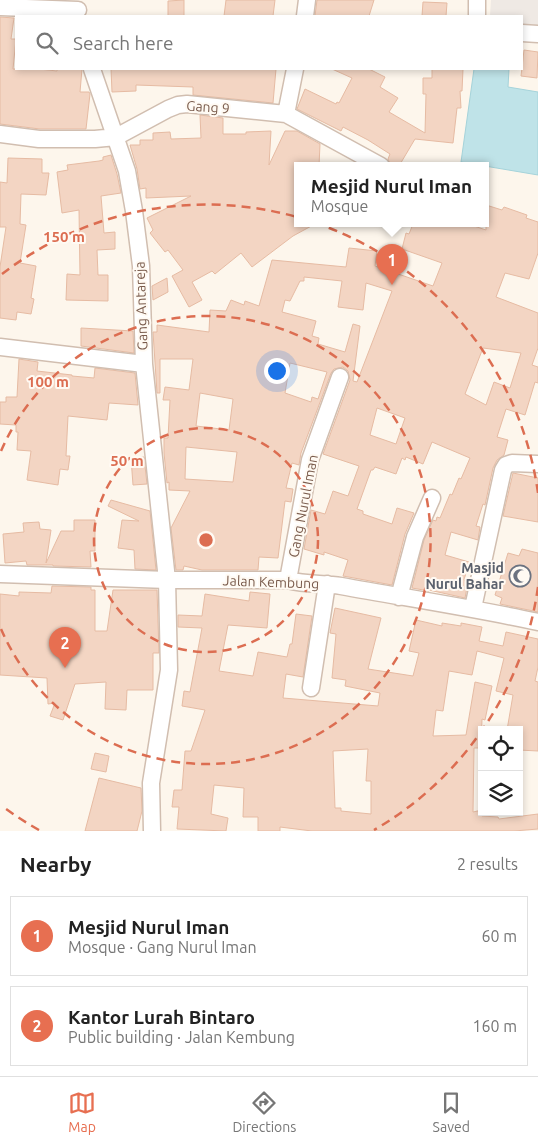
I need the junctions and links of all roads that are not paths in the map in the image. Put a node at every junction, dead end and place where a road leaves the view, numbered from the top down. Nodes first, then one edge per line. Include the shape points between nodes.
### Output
1 (308, 0) edge
2 (477, 0) edge
3 (0, 7) edge
4 (77, 9) edge
5 (305, 15) edge
6 (477, 15) edge
7 (523, 33) edge
8 (538, 34) edge
9 (92, 70) edge
10 (295, 70) edge
11 (286, 114) junction
12 (0, 134) edge
13 (116, 137) junction
14 (373, 162) edge
15 (0, 348) edge
16 (144, 364) junction
17 (340, 377) dead end
18 (538, 464) edge
19 (432, 498) dead end
20 (0, 574) edge
21 (167, 580) junction
22 (288, 580) junction
23 (327, 584) junction
24 (399, 597) junction
25 (473, 608) junction
26 (538, 622) edge
27 (311, 688) dead end
28 (152, 831) edge

1 - 5 street
2 - 6 street
3 - 4 street
7 - 8 street
9 - 13 street, Gang Antareja
10 - 11 street
11 - 13 street, Gang 9 via 178,105
11 - 14 street, Gang 9
12 - 13 street, Gang 9 via 39,138
13 - 16 street, Gang Antareja via 127,171 141,266
15 - 16 street, Gang Antareja
16 - 21 street
17 - 22 street, Gang Nurul Iman via 310,460
18 - 25 street via 512,463 503,470
19 - 24 street via 415,537
20 - 21 street, Jalan Kembung
21 - 22 street, Jalan Kembung
21 - 28 street via 169,670 151,784
22 - 23 street, Jalan Kembung via 301,584
23 - 24 street, Jalan Kembung
23 - 27 street
24 - 25 street, Jalan Kembung
25 - 26 street, Jalan Kembung

